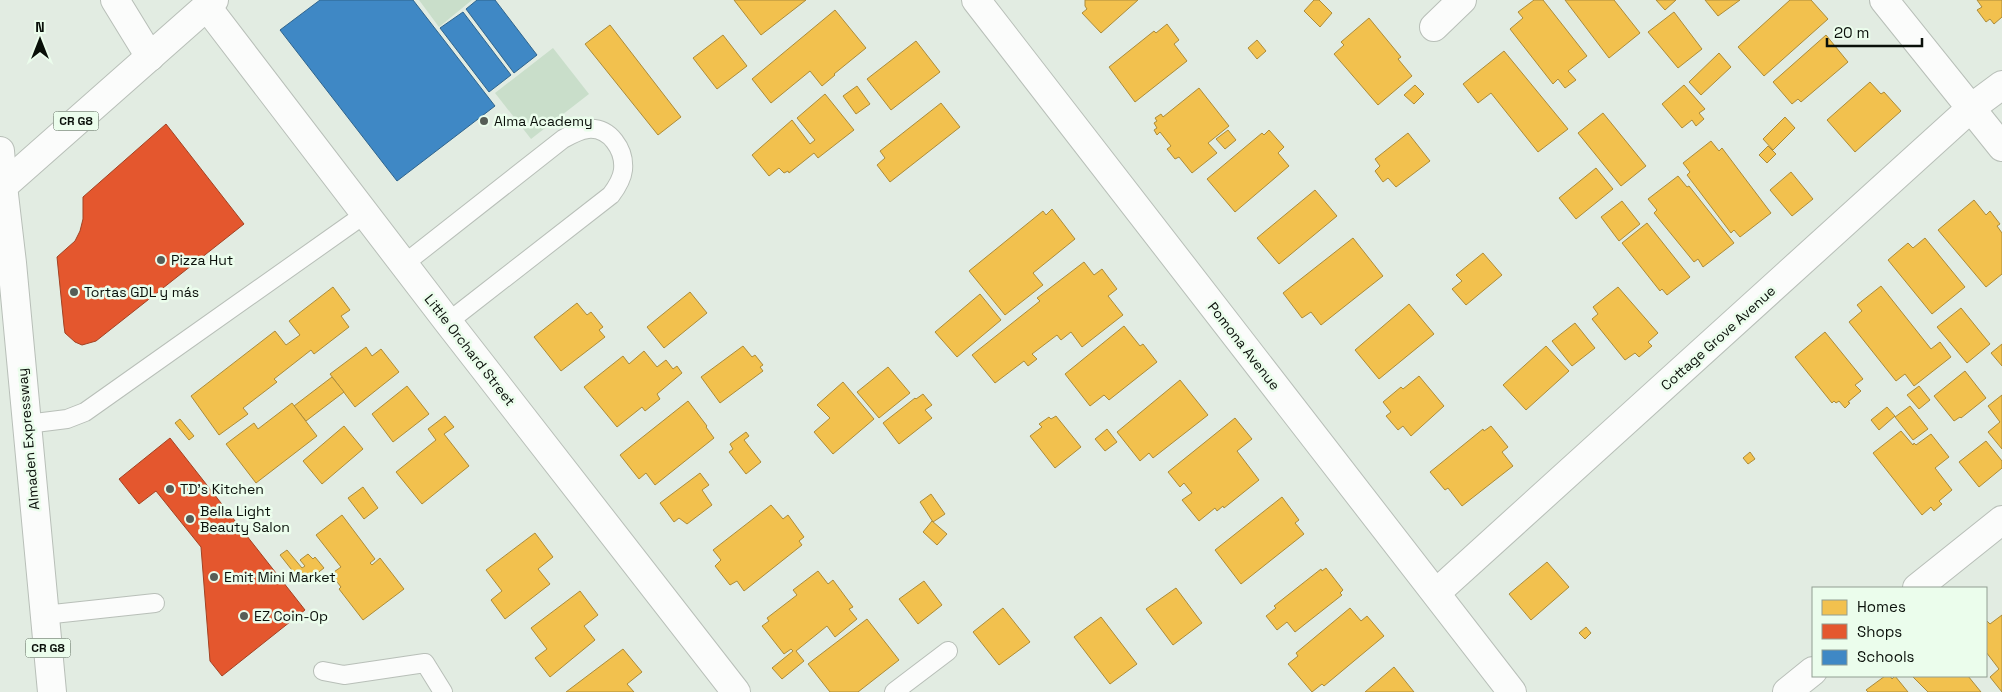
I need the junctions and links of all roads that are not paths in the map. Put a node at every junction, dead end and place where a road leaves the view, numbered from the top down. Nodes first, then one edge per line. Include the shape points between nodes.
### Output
1 (115, 0) edge
2 (976, 0) edge
3 (1462, 0) edge
4 (1884, 0) edge
5 (211, 3) edge
6 (1434, 27) dead end
7 (150, 57) junction
8 (2002, 85) edge
9 (1971, 108) junction
10 (2002, 147) edge
11 (0, 151) edge
12 (2, 188) edge
13 (365, 214) junction
14 (404, 264) junction
15 (448, 322) junction
16 (27, 424) junction
17 (2002, 520) edge
18 (1918, 587) edge
19 (1436, 593) junction
20 (155, 603) dead end
21 (44, 615) junction
22 (948, 651) dead end
23 (323, 671) dead end
24 (1812, 672) edge
25 (52, 692) edge
26 (443, 692) edge
27 (736, 692) edge
28 (894, 692) edge
29 (1512, 692) edge
30 (1787, 692) edge

1 - 7 street
2 - 19 street, Pomona Avenue
3 - 6 street
4 - 9 street
5 - 7 street, CR G8
5 - 13 street, Little Orchard Street
7 - 12 street, CR G8
8 - 9 street, Cottage Grove Avenue
9 - 10 street
9 - 19 street, Cottage Grove Avenue
11 - 12 street, Almaden Expressway
12 - 16 street, Almaden Expressway / CR G8
13 - 14 street, Little Orchard Street
13 - 16 lane via 85,412 66,419
14 - 15 street, Little Orchard Street
14 - 15 lane via 563,139 587,129 610,135 623,160 617,187 611,194
15 - 27 street, Little Orchard Street
16 - 21 street, Almaden Expressway / CR G8
17 - 18 street
19 - 29 street, Pomona Avenue
20 - 21 lane
21 - 25 street, Almaden Expressway / CR G8
22 - 28 lane
23 - 26 lane via 344,675 425,663
24 - 30 street

